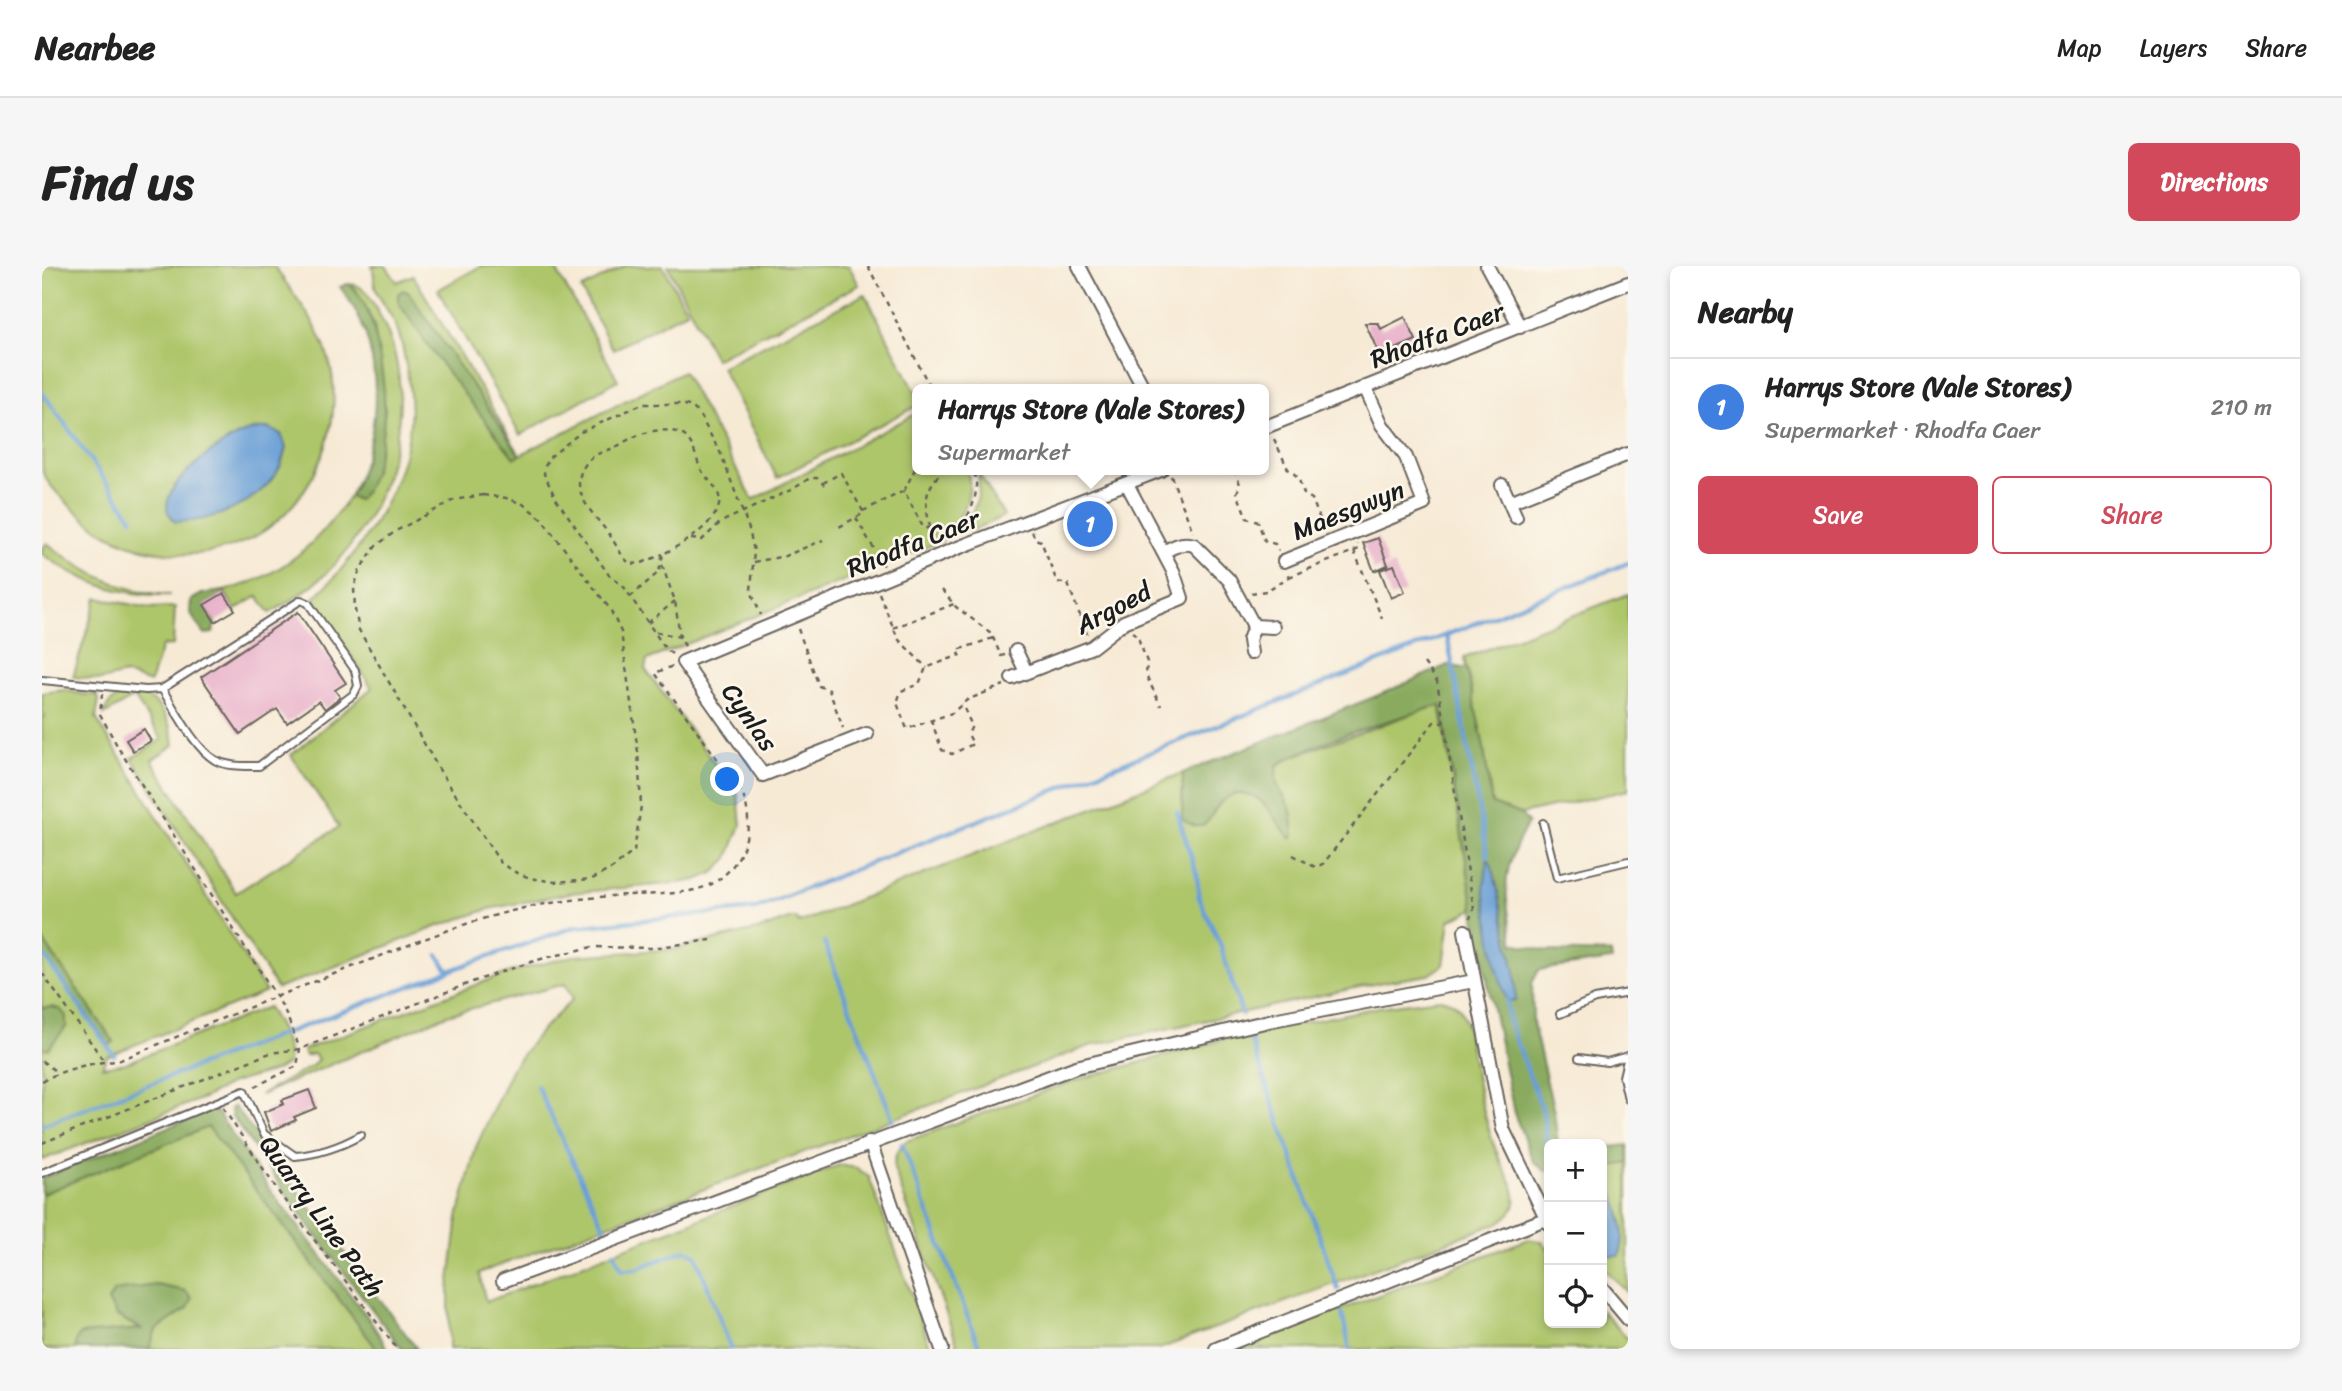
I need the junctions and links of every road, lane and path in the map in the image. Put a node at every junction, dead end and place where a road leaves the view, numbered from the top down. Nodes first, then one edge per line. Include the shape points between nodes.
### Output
1 (868, 266) edge
2 (1079, 266) edge
3 (1487, 266) edge
4 (1628, 283) edge
5 (1520, 327) junction
6 (928, 384) edge
7 (1141, 384) edge
8 (1365, 387) junction
9 (1269, 426) edge
10 (1269, 433) edge
11 (1628, 454) edge
12 (912, 475) edge
13 (939, 475) edge
14 (975, 475) edge
15 (1149, 475) edge
16 (1171, 475) edge
17 (1236, 475) edge
18 (1127, 484) junction
19 (1503, 485) dead end
20 (904, 491) junction
21 (1510, 502) junction
22 (863, 511) junction
23 (744, 513) junction
24 (421, 516) joint
25 (1516, 517) dead end
26 (713, 518) junction
27 (856, 518) junction
28 (1028, 522) junction
29 (719, 525) junction
30 (839, 527) dead end
31 (930, 527) junction
32 (1354, 533) junction
33 (690, 539) junction
34 (823, 540) dead end
35 (1329, 544) junction
36 (955, 549) junction
37 (1201, 550) junction
38 (1354, 551) junction
39 (1163, 552) junction
40 (663, 554) junction
41 (938, 556) junction
42 (1283, 561) junction
43 (754, 562) junction
44 (662, 565) junction
45 (890, 576) junction
46 (1289, 577) junction
47 (874, 583) junction
48 (942, 590) dead end
49 (1236, 591) junction
50 (630, 597) junction
51 (675, 601) junction
52 (954, 604) junction
53 (794, 616) junction
54 (1382, 618) dead end
55 (648, 623) junction
56 (1121, 624) junction
57 (1254, 626) junction
58 (1273, 627) dead end
59 (766, 628) junction
60 (893, 628) junction
61 (654, 632) junction
62 (680, 637) junction
63 (993, 638) junction
64 (1092, 647) junction
65 (1016, 651) joint
66 (1251, 653) dead end
67 (687, 660) junction
68 (1424, 663) dead end
69 (927, 667) junction
70 (1026, 672) junction
71 (1012, 678) joint
72 (42, 680) edge
73 (101, 685) junction
74 (162, 689) junction
75 (962, 704) junction
76 (1161, 706) dead end
77 (931, 720) junction
78 (1443, 723) junction
79 (867, 734) dead end
80 (848, 742) junction
81 (1544, 823) dead end
82 (1293, 855) dead end
83 (1628, 861) edge
84 (1465, 931) joint
85 (711, 940) dead end
86 (42, 972) edge
87 (1474, 981) junction
88 (1628, 993) edge
89 (276, 996) junction
90 (1560, 1014) dead end
91 (300, 1049) junction
92 (1578, 1058) dead end
93 (42, 1061) edge
94 (104, 1061) junction
95 (58, 1073) junction
96 (42, 1081) edge
97 (244, 1091) junction
98 (1628, 1099) edge
99 (219, 1102) junction
100 (361, 1135) dead end
101 (870, 1142) junction
102 (42, 1143) edge
103 (42, 1172) edge
104 (1544, 1215) edge
105 (1544, 1222) edge
106 (503, 1281) dead end
107 (1607, 1294) edge
108 (1628, 1319) edge
109 (397, 1349) edge
110 (942, 1349) edge
111 (1216, 1349) edge

1 - 6 path
2 - 7 street
3 - 5 street
4 - 5 street, Rhodfa Caer
5 - 8 street, Rhodfa Caer
8 - 9 street, Rhodfa Caer
8 - 32 street, Maesgwyn via 1382,425 1406,457 1424,504
10 - 35 path via 1304,494 1312,499
11 - 21 street
12 - 20 path
13 - 31 path via 926,500
14 - 36 path via 972,509 953,542
15 - 18 street, Rhodfa Caer
16 - 37 path
17 - 42 path via 1237,493 1247,518 1258,522 1265,541 1275,544
18 - 28 street, Rhodfa Caer
18 - 39 street, Argoed
19 - 21 street
20 - 22 path
20 - 31 path via 924,529
21 - 25 street
22 - 23 path via 841,473 823,484 810,478
22 - 27 path
23 - 29 path
23 - 43 path
23 - 50 path via 721,454 692,407 671,402 642,404 581,432 550,457 544,474 609,575
24 - 24 path via 376,546 360,569 354,588 359,630 440,771 500,862 530,878 555,882 592,879 634,851 638,835 638,752 621,632 610,609 541,517 523,504 483,495 454,500
26 - 29 path
26 - 33 path
26 - 40 path via 719,496 700,468 689,439 678,432 650,431 593,456 581,472 579,491 623,558 635,564
27 - 30 path
27 - 45 path
28 - 36 street, Rhodfa Caer
28 - 64 path via 1057,582 1068,584
29 - 33 path via 702,540
31 - 41 path
32 - 35 street, Maesgwyn
32 - 38 path via 1359,549
33 - 40 path
34 - 43 path via 785,556
35 - 42 street, Maesgwyn
36 - 41 street, Rhodfa Caer
37 - 39 street via 1188,543
37 - 49 street
38 - 46 path
38 - 54 path
39 - 56 street, Argoed via 1182,598
40 - 44 path
41 - 45 street, Rhodfa Caer
42 - 46 path
43 - 59 path via 751,591
44 - 50 path via 649,583
44 - 51 path
45 - 47 street, Rhodfa Caer
46 - 49 path via 1266,591
47 - 53 street, Rhodfa Caer
47 - 60 path
48 - 52 path
49 - 57 street
50 - 55 path
51 - 55 path
51 - 62 path
52 - 60 path
52 - 63 path
53 - 59 street, Rhodfa Caer
53 - 80 path via 819,686 829,690
55 - 61 path
56 - 64 street, Argoed
56 - 76 path via 1137,635 1147,662 1146,675
57 - 58 street
57 - 66 street
59 - 67 street, Rhodfa Caer
60 - 69 path
61 - 62 path
61 - 67 path via 665,648
62 - 67 path
63 - 65 path via 1001,656
63 - 69 path
64 - 70 street, Argoed
65 - 70 street
67 - 80 street, Cynlas via 763,775
67 - 89 path via 655,673 742,793 748,813 742,850 716,881 695,890 575,900 503,913
68 - 78 path via 1437,681
69 - 77 path via 919,684 901,691 897,703 907,729
70 - 71 street, Argoed
71 - 75 path via 1013,682
72 - 73 lane
73 - 74 lane
73 - 89 path via 100,714 119,749
74 - 74 lane via 204,752 216,761 242,766 259,765 354,694 358,686 355,670 308,603 301,600
75 - 77 path
75 - 77 path via 972,726 968,734 973,744 952,754 942,750
78 - 82 path via 1434,722 1323,864 1315,867
78 - 84 path via 1474,909
79 - 80 street, Cynlas
81 - 83 lane via 1556,878
84 - 87 street
85 - 91 path via 652,948 592,947 537,960
86 - 94 path
87 - 101 street via 1273,1020 1076,1067
87 - 104 street via 1503,1129
88 - 90 lane via 1595,999
89 - 91 path
89 - 94 path via 118,1061
91 - 97 path via 297,1066
91 - 102 path via 270,1053
92 - 98 lane via 1607,1062 1628,1056 1623,1077
93 - 95 path
94 - 95 path
95 - 96 path
97 - 99 lane
97 - 100 lane via 264,1134 295,1156 342,1146
99 - 103 lane
99 - 109 path, Quarry Line Path via 282,1197
101 - 106 street
101 - 110 street
105 - 111 street
107 - 108 street

